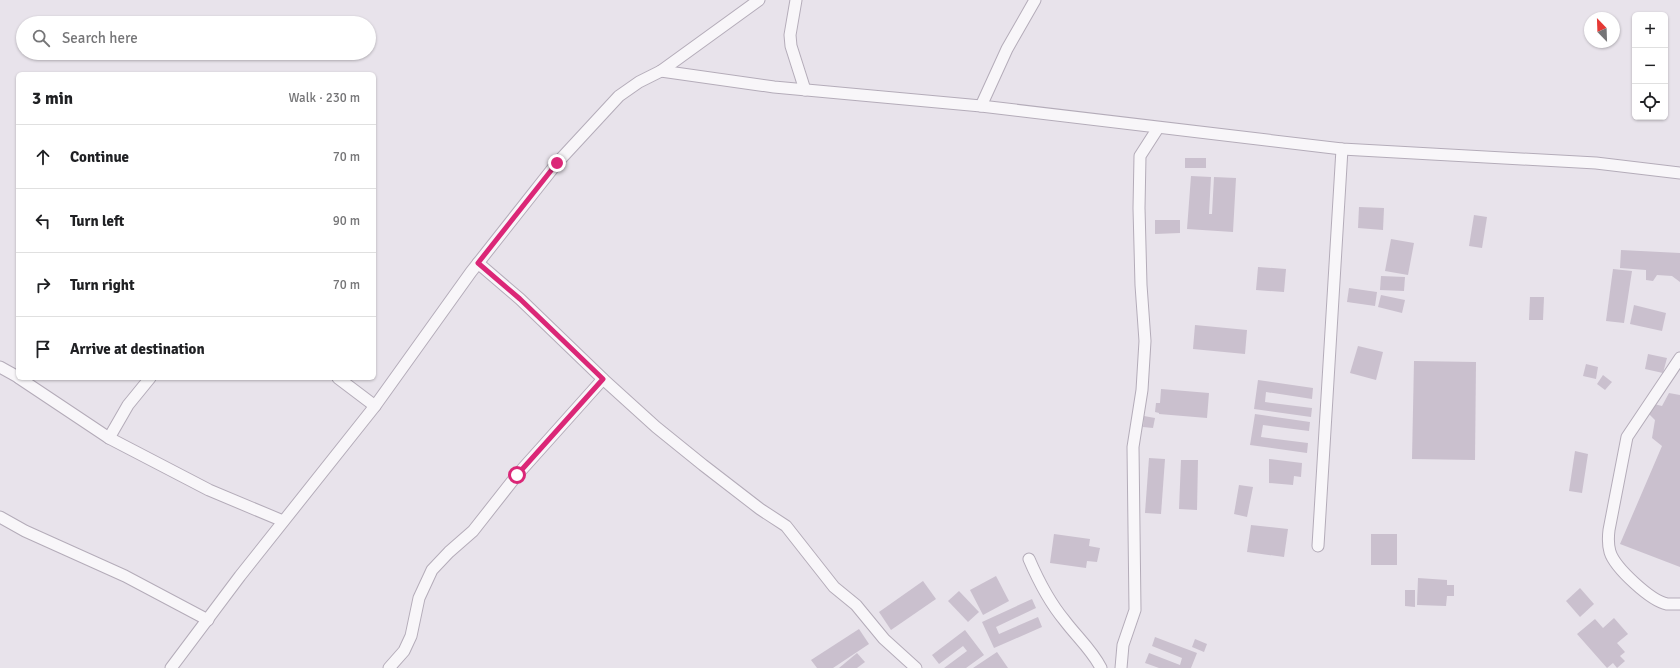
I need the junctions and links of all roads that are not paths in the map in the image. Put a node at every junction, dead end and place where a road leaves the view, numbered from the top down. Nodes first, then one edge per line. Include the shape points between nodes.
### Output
1 (760, 0) edge
2 (796, 0) edge
3 (1035, 0) edge
4 (661, 71) junction
5 (805, 90) junction
6 (981, 106) junction
7 (1158, 128) junction
8 (1342, 149) junction
9 (1680, 173) edge
10 (478, 263) junction
11 (1680, 358) edge
12 (0, 367) edge
13 (16, 377) edge
14 (603, 379) junction
15 (21, 380) edge
16 (148, 380) edge
17 (341, 380) edge
18 (375, 406) junction
19 (109, 438) junction
20 (0, 517) edge
21 (283, 521) junction
22 (1318, 546) dead end
23 (1029, 559) dead end
24 (1680, 604) edge
25 (208, 620) junction
26 (171, 668) edge
27 (389, 668) edge
28 (916, 668) edge
29 (1101, 668) edge
30 (1122, 668) edge

1 - 4 street
2 - 5 street via 790,35 791,46
3 - 6 street via 1007,49
4 - 5 street
4 - 10 street via 619,96 557,163
5 - 6 street
6 - 7 street
7 - 8 street
7 - 30 street via 1140,156 1141,285 1145,341 1142,390 1133,447 1135,610 1123,645
8 - 9 street via 1596,163
8 - 22 street
10 - 14 street via 520,299
10 - 18 street
11 - 24 street via 1627,437 1608,543 1611,554 1627,576 1666,604
12 - 13 street
14 - 27 street via 517,475 473,531 432,570 419,598 411,636 404,651
14 - 28 street via 656,427 760,509 786,526 830,583 856,605 884,638
15 - 19 street
16 - 19 street via 128,405
17 - 18 street
18 - 21 street
19 - 21 street via 209,490
20 - 25 street via 125,576
21 - 25 street
23 - 29 street via 1060,614 1093,654
25 - 26 street

